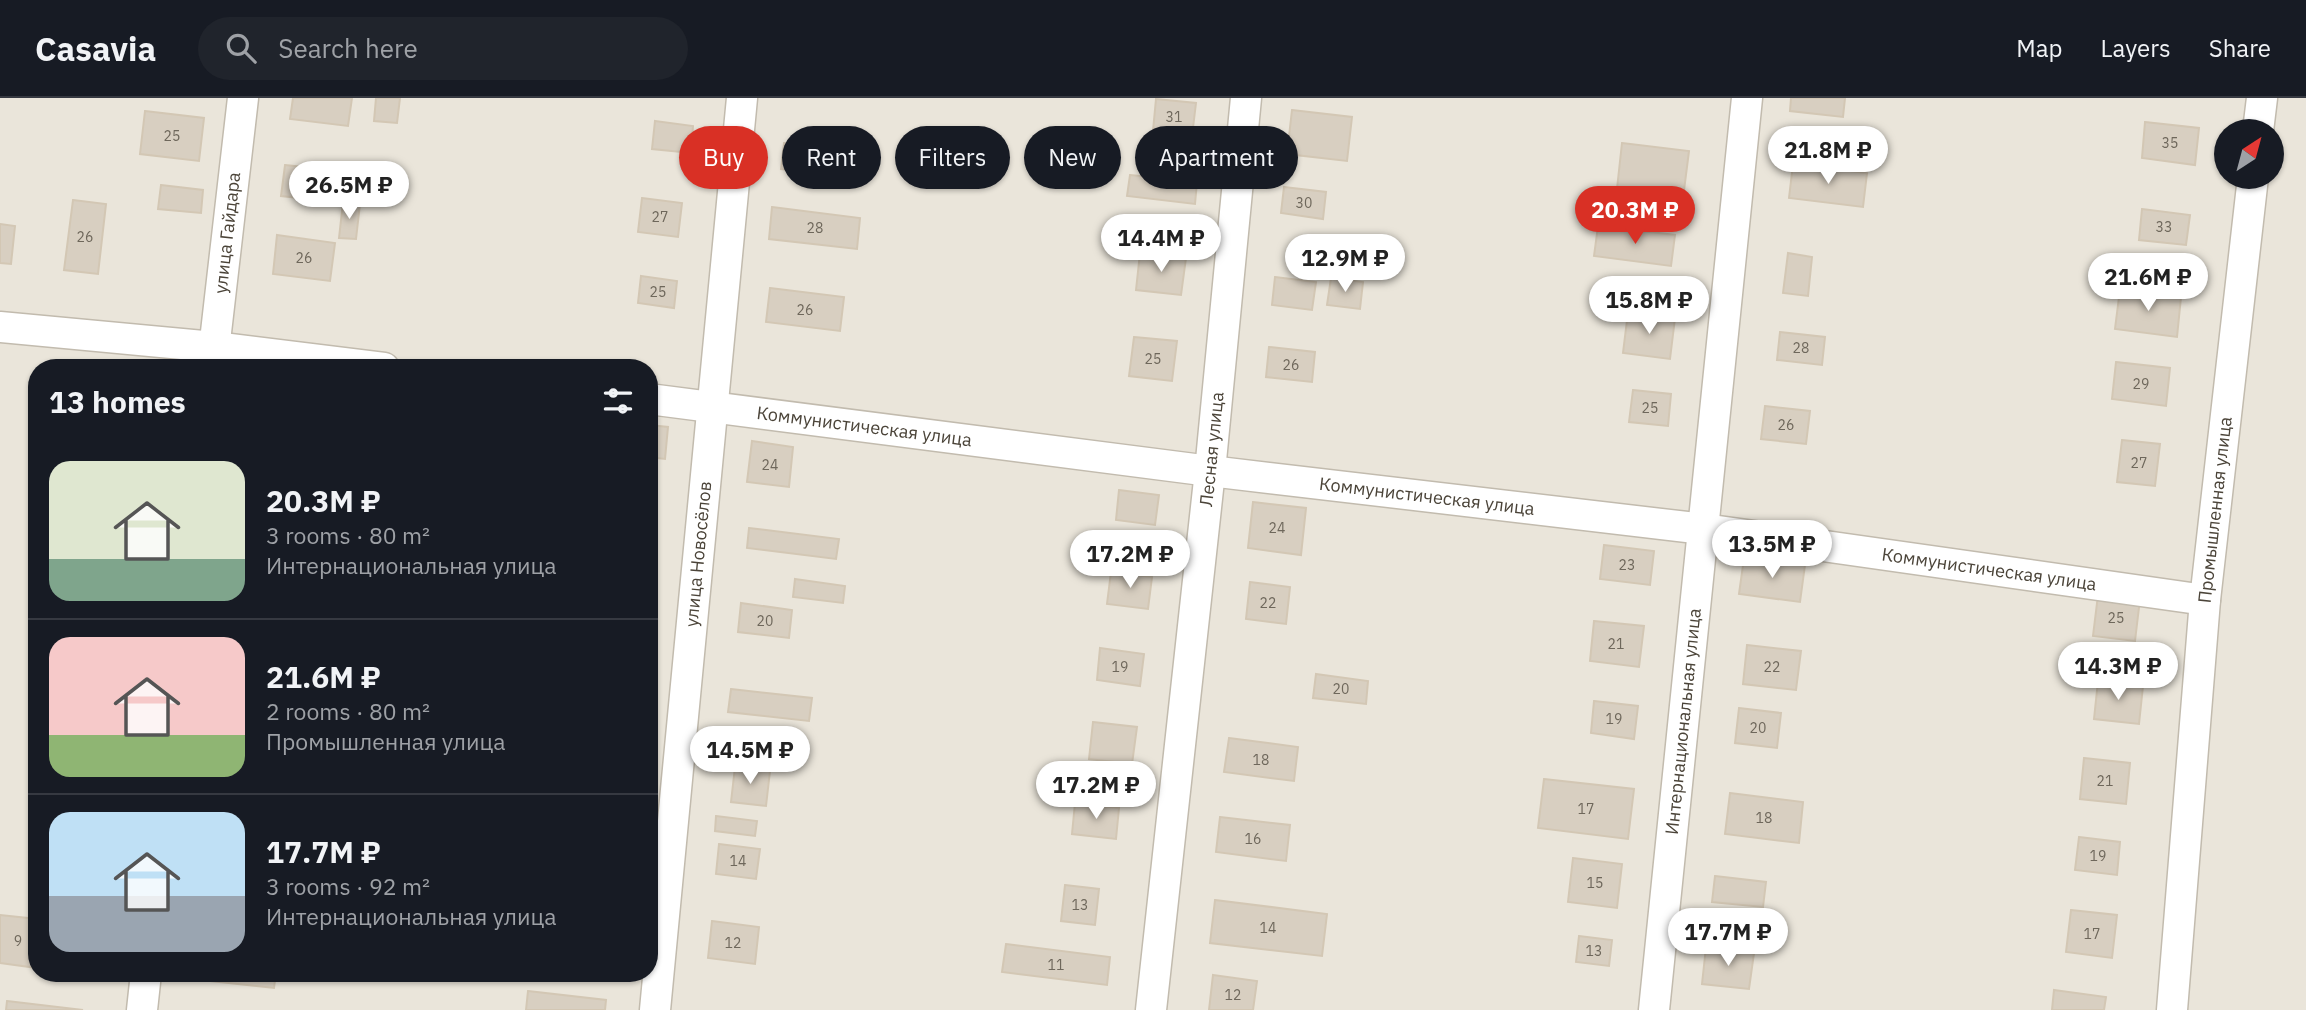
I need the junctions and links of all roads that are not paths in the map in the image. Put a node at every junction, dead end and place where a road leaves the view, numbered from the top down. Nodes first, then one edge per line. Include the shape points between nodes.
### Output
1 (243, 98) edge
2 (742, 98) edge
3 (1246, 98) edge
4 (1747, 98) edge
5 (2262, 98) edge
6 (2259, 119) edge
7 (2252, 189) edge
8 (0, 327) edge
9 (213, 357) edge
10 (244, 359) edge
11 (658, 400) edge
12 (712, 406) junction
13 (1210, 471) junction
14 (1704, 529) junction
15 (2205, 600) junction
16 (658, 978) edge
17 (145, 982) edge
18 (658, 982) edge
19 (142, 1010) edge
20 (655, 1010) edge
21 (1152, 1010) edge
22 (1654, 1010) edge
23 (2172, 1010) edge

1 - 9 street, улица Гайдара
2 - 12 street, улица Новосёлов
3 - 13 street, Лесная улица
4 - 14 street, Интернациональная улица
5 - 6 street
7 - 15 street, Промышленная улица
8 - 9 street
9 - 10 street
11 - 12 street, Коммунистическая улица
12 - 13 street, Коммунистическая улица
12 - 16 street, улица Новосёлов
13 - 14 street, Коммунистическая улица
13 - 21 street, Лесная улица
14 - 15 street, Коммунистическая улица
14 - 22 street, Интернациональная улица
15 - 23 street, Промышленная улица
17 - 19 street
18 - 20 street, улица Новосёлов

